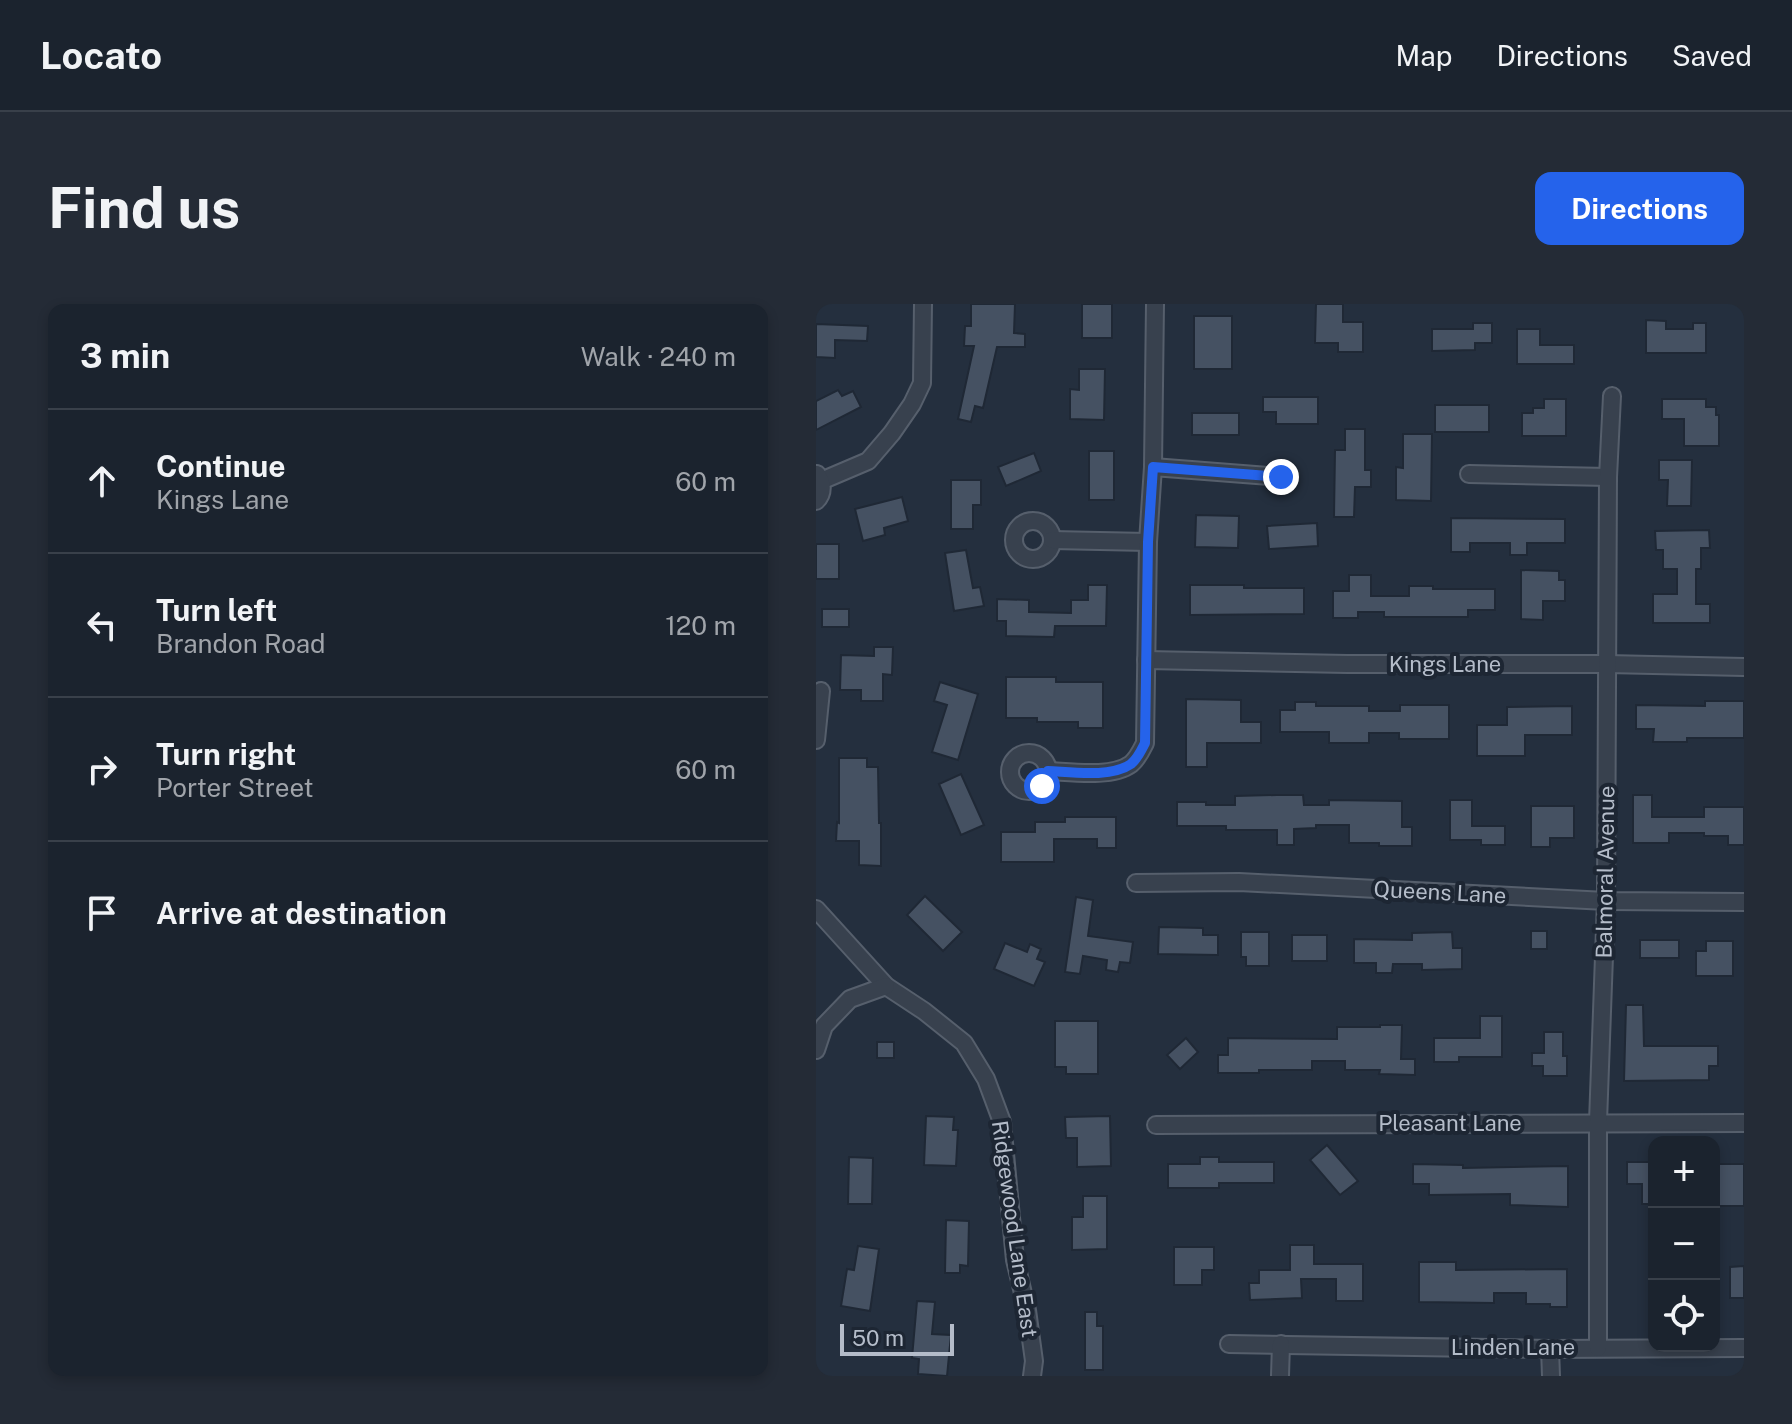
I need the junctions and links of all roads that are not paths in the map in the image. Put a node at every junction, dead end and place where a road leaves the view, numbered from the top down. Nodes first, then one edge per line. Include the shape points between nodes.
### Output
1 (923, 304) edge
2 (1155, 304) edge
3 (1612, 396) dead end
4 (1153, 467) junction
5 (1469, 474) dead end
6 (819, 477) edge
7 (1281, 477) dead end
8 (1608, 477) junction
9 (816, 501) edge
10 (1052, 540) dead end
11 (1148, 542) junction
12 (1146, 660) junction
13 (1607, 664) junction
14 (1744, 667) edge
15 (821, 691) dead end
16 (816, 740) edge
17 (1048, 771) dead end
18 (1136, 883) dead end
19 (1606, 901) junction
20 (1744, 902) edge
21 (816, 909) edge
22 (886, 986) junction
23 (816, 1050) edge
24 (1598, 1122) junction
25 (1744, 1123) edge
26 (1156, 1125) dead end
27 (1229, 1344) dead end
28 (1281, 1344) junction
29 (1598, 1348) junction
30 (1744, 1348) edge
31 (1550, 1349) junction
32 (1032, 1376) edge
33 (1280, 1376) edge
34 (1551, 1376) edge

1 - 6 street via 922,383 912,404 868,461
2 - 4 street
3 - 8 street, Balmoral Avenue
4 - 7 street
4 - 11 street
5 - 8 street
6 - 9 street
8 - 13 street, Balmoral Avenue
10 - 11 street
11 - 12 street
12 - 13 street, Kings Lane
12 - 17 street via 1145,743 1139,756 1112,771
13 - 14 street, Kings Lane
13 - 19 street, Balmoral Avenue
15 - 16 street
18 - 19 street, Queens Lane via 1239,882
19 - 20 street, Queens Lane
19 - 24 street, Balmoral Avenue
21 - 22 street, Ridgewood Lane East
22 - 23 street via 850,999 824,1026
22 - 32 street, Ridgewood Lane East via 964,1043 986,1079 1002,1122
24 - 25 street, Pleasant Lane
24 - 26 street, Pleasant Lane
24 - 29 street, Balmoral Avenue
27 - 28 street, Linden Lane
28 - 31 street, Linden Lane
28 - 33 street
29 - 30 street, Linden Lane
29 - 31 street, Linden Lane
31 - 34 street

